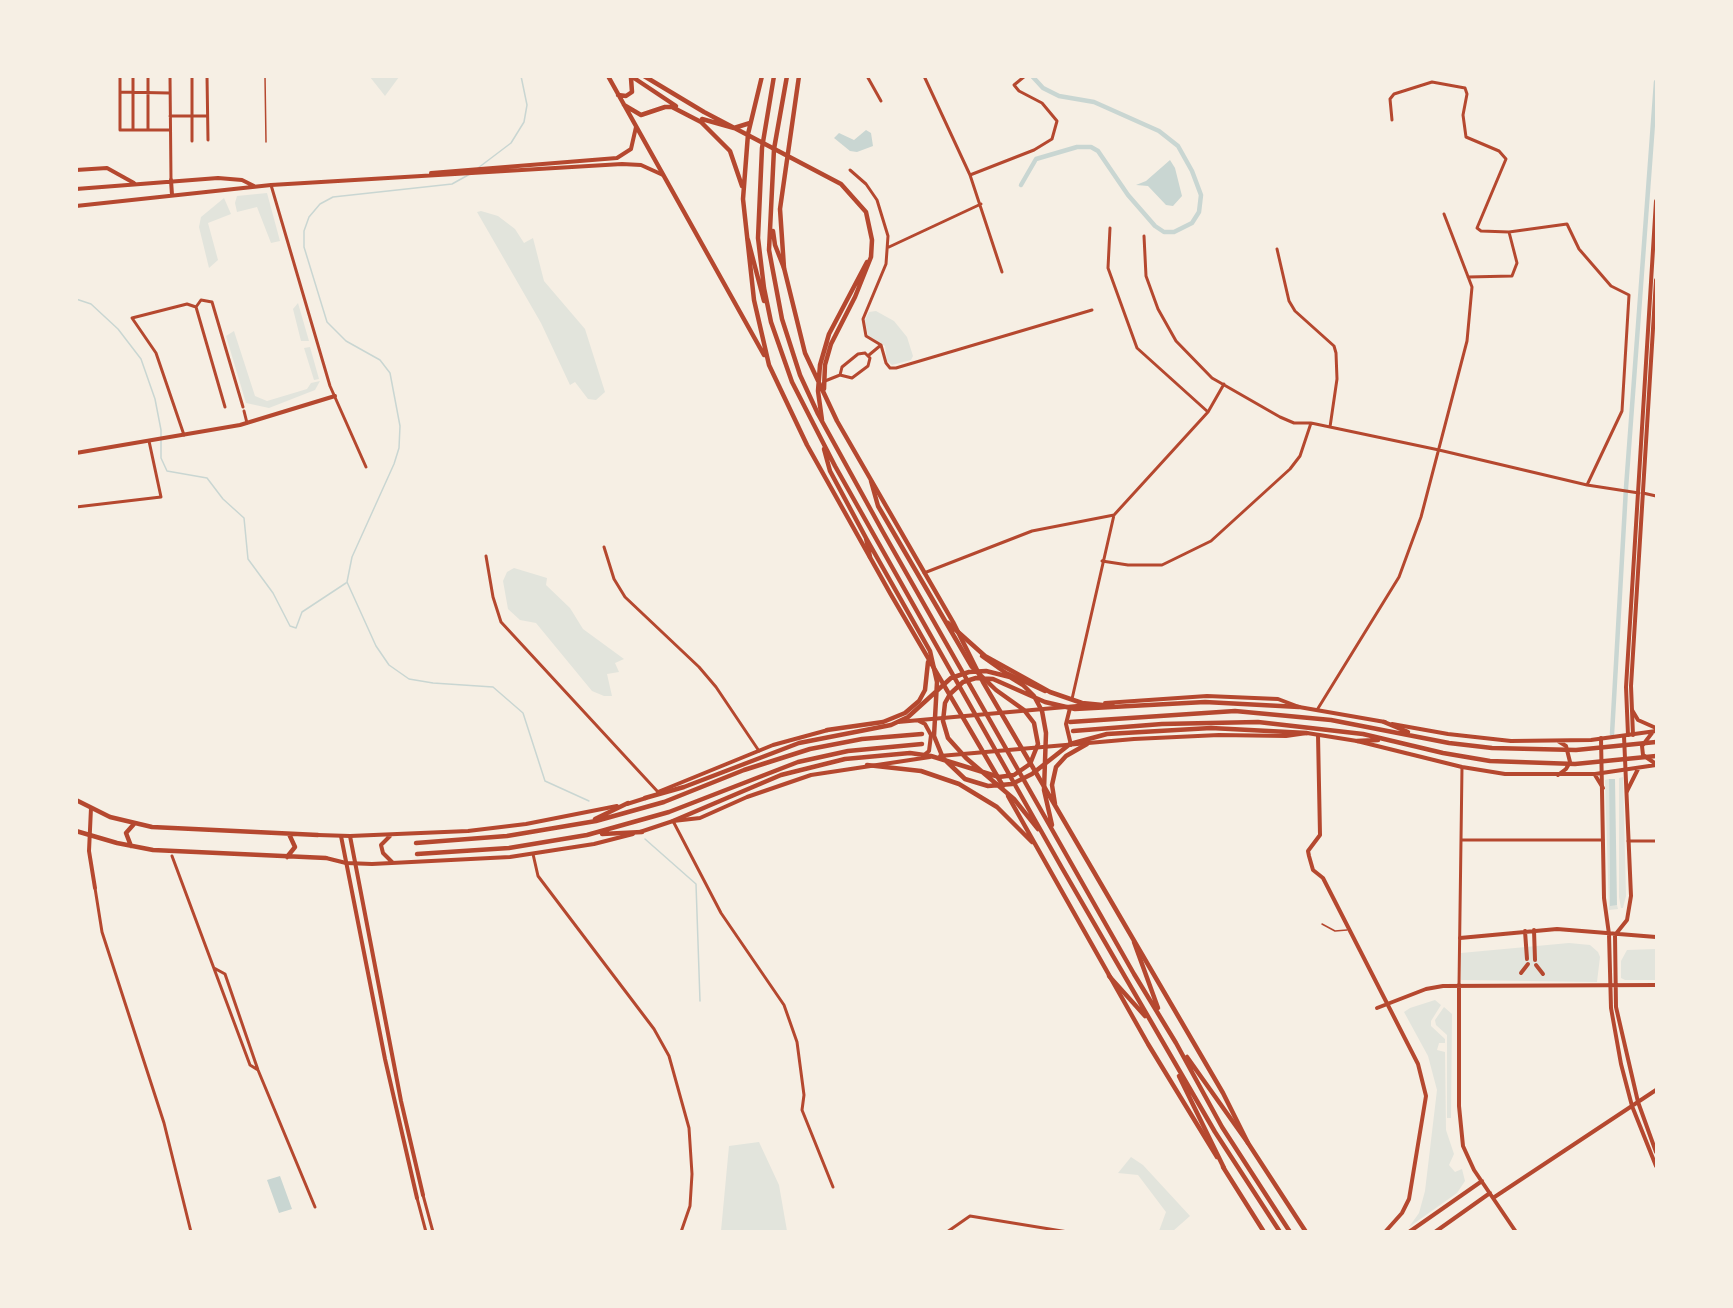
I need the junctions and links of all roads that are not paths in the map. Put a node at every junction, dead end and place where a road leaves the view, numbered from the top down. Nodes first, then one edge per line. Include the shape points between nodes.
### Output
1 (120, 76) edge
2 (133, 76) edge
3 (148, 76) edge
4 (170, 76) edge
5 (192, 76) edge
6 (207, 76) edge
7 (265, 76) edge
8 (608, 76) edge
9 (644, 76) edge
10 (762, 76) edge
11 (774, 76) edge
12 (787, 76) edge
13 (799, 76) edge
14 (867, 76) edge
15 (924, 76) edge
16 (631, 77) edge
17 (1024, 78) edge
18 (120, 92) junction
19 (133, 92) junction
20 (148, 92) junction
21 (170, 93) junction
22 (618, 95) junction
23 (881, 101) dead end
24 (624, 105) junction
25 (170, 116) junction
26 (192, 116) junction
27 (208, 116) junction
28 (1392, 120) dead end
29 (750, 123) junction
30 (636, 126) junction
31 (133, 130) junction
32 (148, 130) junction
33 (170, 130) junction
34 (208, 140) dead end
35 (192, 141) dead end
36 (266, 142) dead end
37 (76, 170) edge
38 (850, 170) dead end
39 (425, 175) junction
40 (664, 175) junction
41 (970, 176) junction
42 (171, 180) junction
43 (134, 183) junction
44 (271, 185) junction
45 (255, 187) junction
46 (76, 189) edge
47 (172, 195) junction
48 (743, 200) junction
49 (1656, 201) edge
50 (981, 204) junction
51 (76, 206) edge
52 (1444, 214) dead end
53 (771, 217) junction
54 (1656, 217) edge
55 (1110, 228) dead end
56 (1509, 232) junction
57 (1144, 236) dead end
58 (748, 240) junction
59 (889, 247) junction
60 (872, 248) junction
61 (1277, 249) dead end
62 (784, 268) junction
63 (1002, 272) dead end
64 (1468, 277) junction
65 (1656, 280) edge
66 (196, 307) junction
67 (1092, 310) dead end
68 (771, 322) junction
69 (881, 345) junction
70 (869, 355) junction
71 (769, 365) junction
72 (840, 375) junction
73 (823, 383) junction
74 (1224, 384) junction
75 (824, 394) junction
76 (334, 396) junction
77 (225, 407) dead end
78 (1208, 412) junction
79 (822, 422) junction
80 (248, 423) junction
81 (1311, 423) junction
82 (1330, 427) junction
83 (1645, 431) junction
84 (184, 435) junction
85 (148, 441) junction
86 (822, 441) junction
87 (1439, 450) junction
88 (76, 453) edge
89 (366, 467) dead end
90 (871, 481) junction
91 (1587, 485) junction
92 (1641, 493) junction
93 (1656, 496) edge
94 (76, 507) edge
95 (1114, 515) junction
96 (866, 538) junction
97 (604, 547) dead end
98 (486, 556) dead end
99 (870, 556) junction
100 (1102, 561) junction
101 (924, 573) junction
102 (937, 610) junction
103 (953, 622) junction
104 (928, 662) junction
105 (1072, 699) junction
106 (1097, 704) junction
107 (1143, 706) junction
108 (1070, 707) junction
109 (1299, 707) junction
110 (1317, 710) junction
111 (1632, 710) junction
112 (1001, 713) junction
113 (963, 716) junction
114 (916, 720) junction
115 (1070, 722) dead end
116 (1384, 722) junction
117 (827, 730) junction
118 (1073, 731) dead end
119 (1655, 731) edge
120 (1307, 733) junction
121 (922, 734) dead end
122 (1318, 735) junction
123 (1628, 735) junction
124 (1419, 737) junction
125 (1601, 738) junction
126 (1385, 739) junction
127 (1357, 741) junction
128 (1558, 741) junction
129 (1656, 742) edge
130 (922, 744) dead end
131 (1087, 744) junction
132 (1071, 745) junction
133 (1022, 749) junction
134 (759, 751) junction
135 (984, 752) junction
136 (1656, 756) edge
137 (920, 759) junction
138 (1656, 764) edge
139 (867, 765) junction
140 (1462, 767) junction
141 (1639, 768) junction
142 (1626, 770) junction
143 (1602, 773) junction
144 (1595, 774) junction
145 (1557, 775) junction
146 (1603, 788) junction
147 (1627, 791) junction
148 (658, 792) junction
149 (645, 798) junction
150 (76, 800) edge
151 (628, 803) junction
152 (91, 808) junction
153 (1058, 813) junction
154 (673, 821) junction
155 (586, 823) junction
156 (134, 824) junction
157 (76, 831) edge
158 (642, 832) junction
159 (1055, 833) junction
160 (289, 834) junction
161 (318, 835) joint
162 (391, 835) junction
163 (587, 835) junction
164 (89, 836) junction
165 (341, 836) junction
166 (350, 836) junction
167 (1461, 840) junction
168 (1603, 840) junction
169 (1047, 841) junction
170 (1629, 841) junction
171 (1656, 841) edge
172 (416, 843) dead end
173 (131, 846) junction
174 (1039, 851) junction
175 (417, 854) dead end
176 (533, 854) junction
177 (172, 856) dead end
178 (288, 857) junction
179 (326, 858) joint
180 (346, 863) junction
181 (355, 863) junction
182 (393, 863) junction
183 (95, 888) joint
184 (1322, 924) dead end
185 (1347, 930) junction
186 (1534, 930) junction
187 (1525, 931) junction
188 (1612, 934) junction
189 (369, 937) junction
190 (1656, 937) edge
191 (1460, 938) junction
192 (361, 939) junction
193 (1134, 942) junction
194 (214, 968) junction
195 (1521, 973) dead end
196 (1543, 974) dead end
197 (1109, 976) junction
198 (1612, 984) junction
199 (1459, 985) junction
200 (1656, 985) edge
201 (1387, 1004) junction
202 (1377, 1008) dead end
203 (1162, 1019) junction
204 (1153, 1024) junction
205 (1176, 1042) junction
206 (1170, 1054) junction
207 (258, 1070) junction
208 (1656, 1090) edge
209 (1638, 1102) junction
210 (1632, 1106) junction
211 (1248, 1143) junction
212 (1656, 1152) edge
213 (1656, 1166) edge
214 (1224, 1168) junction
215 (1482, 1181) junction
216 (833, 1187) dead end
217 (1490, 1193) junction
218 (423, 1195) joint
219 (417, 1198) joint
220 (1493, 1198) junction
221 (315, 1207) dead end
222 (682, 1231) edge
223 (191, 1232) edge
224 (426, 1232) edge
225 (433, 1232) edge
226 (947, 1232) edge
227 (1068, 1232) edge
228 (1264, 1232) edge
229 (1280, 1232) edge
230 (1290, 1232) edge
231 (1306, 1232) edge
232 (1385, 1232) edge
233 (1409, 1232) edge
234 (1435, 1232) edge
235 (1516, 1232) edge

1 - 18 street
2 - 19 street
3 - 20 street
4 - 21 street
5 - 26 street
6 - 27 street
7 - 36 lane
8 - 22 main road
9 - 60 main road via 851,192 866,212
10 - 29 main road
11 - 68 main road via 762,148 758,223
12 - 53 main road via 774,149
13 - 62 main road via 780,209
14 - 23 street
15 - 41 street
16 - 22 main road via 632,92
16 - 29 main road via 708,123 734,128
17 - 41 street via 1014,85 1042,103 1057,121 1052,139
18 - 19 street
18 - 31 street via 120,130
19 - 20 street
19 - 31 street
20 - 21 street
20 - 32 street
21 - 25 street
22 - 24 main road
24 - 30 main road
24 - 48 main road via 641,115 672,107 710,128 730,151 742,184
25 - 26 street
25 - 33 street
26 - 27 street
26 - 35 street
27 - 34 street
28 - 56 street via 1390,99 1394,94 1432,82 1465,88 1466,137 1499,151 1506,159 1477,228
29 - 48 main road
30 - 39 street via 631,149 617,158
30 - 40 main road
31 - 32 street
32 - 33 street
33 - 42 street
37 - 43 street via 114,170
38 - 59 street via 878,200
39 - 40 street via 622,164 641,165
39 - 44 street
40 - 71 main road
41 - 50 street
42 - 43 street
42 - 45 street via 233,178
42 - 47 street
43 - 46 street
44 - 45 street
44 - 76 street
45 - 47 street
47 - 51 street
48 - 58 main road
49 - 54 street
50 - 59 street
50 - 63 street
52 - 64 street
53 - 62 main road via 775,245
53 - 79 main road via 769,250 788,340
54 - 83 street
55 - 78 street via 1108,268 1137,348
56 - 64 street via 1517,263 1512,276
56 - 91 street via 1567,224 1579,249 1611,286 1629,295 1622,411
57 - 74 street via 1146,276 1158,309 1176,341 1212,378
58 - 68 main road
58 - 71 main road via 754,300
59 - 69 street via 863,319 866,336
60 - 73 main road via 868,267 831,344
60 - 79 main road via 859,281 829,334 820,365
61 - 82 street via 1289,301 1334,346 1338,379
62 - 75 main road via 805,353
64 - 87 street via 1473,294 1470,327
65 - 83 street
66 - 77 street
66 - 80 street via 201,300 212,302
66 - 84 street via 187,304 132,318 156,352
67 - 69 street via 896,368 886,363
68 - 86 main road via 792,381
69 - 70 street
70 - 72 street via 858,354 842,367
70 - 72 street via 868,366 852,378
71 - 99 main road via 807,445
72 - 73 street
73 - 75 main road
74 - 78 street
74 - 81 street via 1280,417 1294,423
75 - 90 main road
76 - 80 street
76 - 89 street
78 - 95 street
79 - 159 main road
80 - 84 street
81 - 82 street
81 - 100 street via 1300,456 1290,469 1211,542 1162,565
82 - 87 street
83 - 92 street
84 - 85 street
85 - 88 street
85 - 94 street via 161,497
86 - 96 main road via 830,471
86 - 169 main road
87 - 91 street
87 - 110 street via 1417,530 1399,577
90 - 101 main road
90 - 102 main road via 878,506
91 - 92 street
92 - 93 street
92 - 111 street
92 - 123 street via 1626,687
95 - 100 street
95 - 101 street via 1032,531
96 - 99 main road
96 - 120 main road via 933,661 937,682 933,723 936,744 942,758 965,778 988,786 1012,784 1080,740 1107,734 1186,729
97 - 134 street via 614,579 625,597 699,667
98 - 148 street via 501,622
99 - 104 main road
100 - 105 street
101 - 103 main road
102 - 107 main road via 975,649 1057,695 1082,703
102 - 154 main road via 972,667 1034,723 1038,744 1030,764 1014,775 999,777 931,756 886,753 821,764 750,787
103 - 105 main road via 992,664 1042,690
103 - 112 main road
104 - 113 main road
104 - 117 main road via 925,690 905,713 876,723
105 - 106 main road
106 - 108 street
106 - 109 street via 1218,696 1278,699
107 - 109 main road via 1245,702
107 - 169 main road via 1092,710 1061,707 985,678 963,682 950,694 943,710 948,738 1014,799
108 - 112 street
108 - 132 street via 1066,724
109 - 110 street
110 - 116 street
111 - 119 street via 1638,720
111 - 123 street
112 - 113 street
112 - 133 main road
113 - 114 street
113 - 135 main road
114 - 117 street
114 - 137 street via 925,724 931,735 929,750
115 - 124 main road via 1256,711
116 - 124 main road
116 - 128 street via 1501,740
117 - 134 street
118 - 126 main road via 1173,723 1258,722
119 - 123 street
119 - 138 street via 1642,746 1643,755
120 - 122 street
120 - 131 street
121 - 155 main road via 810,749 664,802
122 - 127 street
122 - 185 street via 1320,836 1308,851 1313,870 1323,878
123 - 125 street
123 - 142 street
124 - 129 main road via 1492,748 1576,750
125 - 128 street
125 - 143 street
126 - 127 main road
126 - 136 main road via 1490,761 1575,764
127 - 140 street
128 - 145 street via 1566,746 1570,762
130 - 163 main road via 798,762 669,812
131 - 132 street
131 - 153 main road via 1056,767 1052,785
132 - 133 street
133 - 135 street
133 - 153 main road
134 - 148 street
135 - 137 street
135 - 174 main road
137 - 139 street
138 - 141 street
139 - 154 street via 811,775 747,796 700,818
139 - 174 main road via 921,771 968,788 1007,816
140 - 145 street via 1505,774
140 - 167 street
141 - 142 street
141 - 147 street
142 - 143 street
142 - 147 street
143 - 144 street
143 - 146 street
144 - 145 street
144 - 146 street
146 - 168 street
147 - 170 street
148 - 149 street
149 - 151 street
149 - 159 main road via 799,743 891,725 908,717 951,678 969,672 997,672 1023,685 1042,711 1046,734 1044,790
150 - 152 main road
151 - 155 main road
151 - 162 street via 526,824
152 - 156 main road
152 - 164 street
153 - 193 main road
154 - 158 street
154 - 216 street via 721,913 784,1005 797,1042 804,1095 802,1110
155 - 172 main road via 507,836
156 - 160 main road
156 - 173 main road via 126,833
157 - 164 main road
158 - 163 main road
158 - 176 street
159 - 203 main road
160 - 161 main road
160 - 178 main road via 295,847
161 - 165 street
162 - 166 street
162 - 182 street via 381,845
163 - 175 main road via 509,848
164 - 173 main road
164 - 183 street
165 - 166 street
165 - 180 street
166 - 181 street
167 - 168 street
167 - 191 street
168 - 188 street via 1605,909
169 - 204 main road
170 - 171 street
170 - 188 street via 1630,911 1627,920
173 - 178 main road
174 - 197 main road
176 - 182 street
176 - 222 street via 538,876 654,1029 669,1056 689,1128 690,1206
177 - 194 street
178 - 179 main road
179 - 180 street
180 - 181 street
180 - 192 street
181 - 182 street
181 - 189 street
183 - 223 street via 102,932 164,1123
184 - 185 lane via 1335,931
185 - 201 street
186 - 187 street
186 - 188 street
186 - 196 street via 1535,962
187 - 191 street
187 - 195 street via 1527,961
188 - 190 street
188 - 198 street
189 - 192 street
189 - 218 street via 400,1101
191 - 199 street
192 - 219 street
193 - 203 main road
193 - 211 main road
194 - 207 street via 250,1065
194 - 207 street via 225,974
197 - 204 main road
197 - 214 main road
198 - 199 street
198 - 200 street
198 - 209 street
198 - 210 street via 1615,1035
199 - 201 street via 1426,989
199 - 215 street via 1461,1136 1466,1154
201 - 202 street
201 - 232 street via 1418,1064 1426,1096 1409,1199 1402,1214
203 - 205 main road
204 - 206 main road
205 - 211 main road
205 - 230 main road via 1222,1127
206 - 214 main road
206 - 229 main road
207 - 221 street
208 - 209 street
209 - 210 street
209 - 212 street
210 - 213 street
210 - 220 street
211 - 231 main road
214 - 228 main road
215 - 217 street
215 - 233 street
217 - 220 street
217 - 234 street
218 - 225 street
219 - 224 street
220 - 235 street
226 - 227 street via 970,1216

